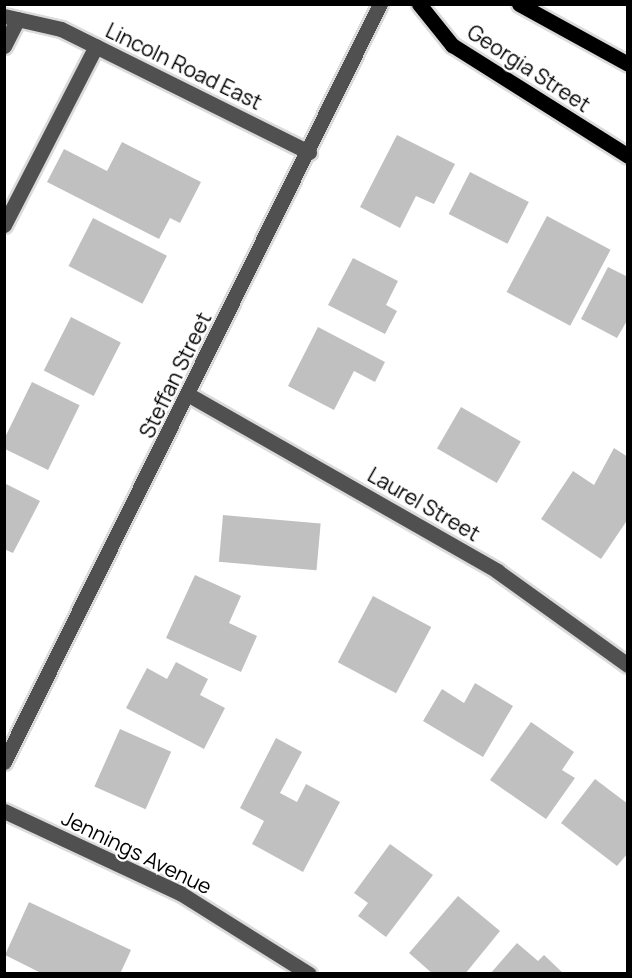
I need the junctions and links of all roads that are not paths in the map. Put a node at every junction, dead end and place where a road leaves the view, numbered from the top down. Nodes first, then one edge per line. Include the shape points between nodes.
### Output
1 (380, 4) edge
2 (419, 4) edge
3 (519, 4) edge
4 (11, 17) edge
5 (4, 46) edge
6 (96, 46) junction
7 (627, 64) edge
8 (309, 152) junction
9 (627, 156) edge
10 (4, 225) edge
11 (189, 395) junction
12 (627, 664) edge
13 (4, 762) edge
14 (4, 811) edge
15 (309, 974) edge

1 - 8 street, Steffan Street
2 - 9 main road, Georgia Street via 452,45
3 - 7 main road
4 - 5 street
4 - 6 street, Lincoln Road East via 61,28
6 - 8 street, Lincoln Road East
6 - 10 street
8 - 11 street, Steffan Street
11 - 12 street, Laurel Street via 497,571
11 - 13 street, Steffan Street
14 - 15 street, Jennings Avenue via 180,892

